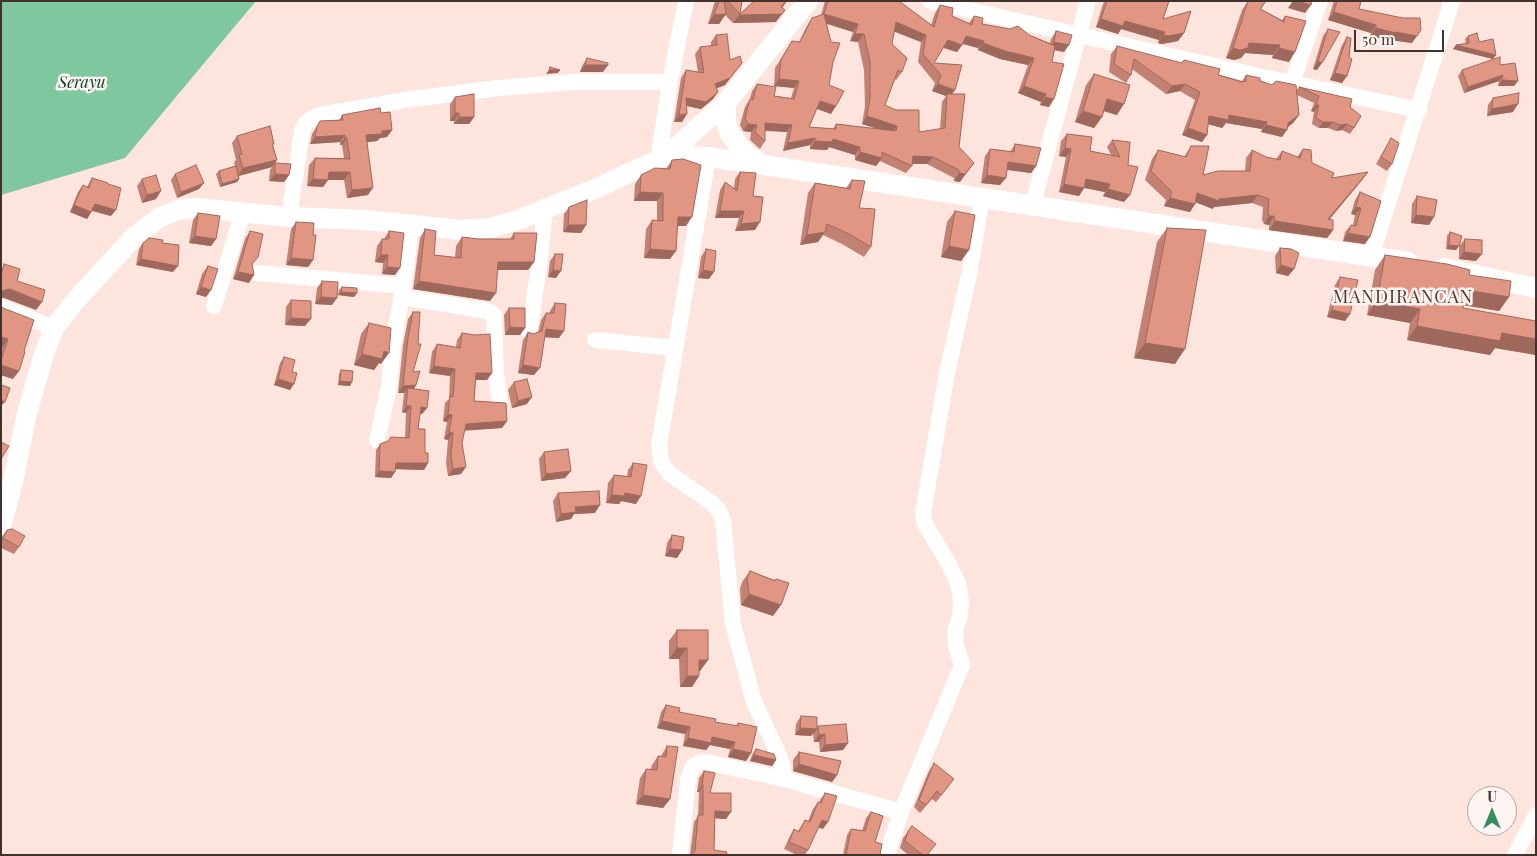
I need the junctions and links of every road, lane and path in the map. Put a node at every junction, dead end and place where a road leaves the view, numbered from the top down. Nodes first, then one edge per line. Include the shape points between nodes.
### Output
1 (686, 1) edge
2 (808, 1) edge
3 (930, 1) edge
4 (1088, 1) edge
5 (1320, 1) edge
6 (1452, 1) edge
7 (1079, 34) junction
8 (670, 82) junction
9 (1292, 83) junction
10 (726, 103) junction
11 (1419, 110) junction
12 (662, 158) junction
13 (708, 158) junction
14 (764, 165) junction
15 (982, 197) junction
16 (1032, 207) junction
17 (545, 210) junction
18 (243, 212) junction
19 (289, 217) junction
20 (411, 224) junction
21 (1371, 257) junction
22 (257, 273) dead end
23 (1536, 288) edge
24 (403, 292) junction
25 (214, 306) dead end
26 (1, 307) edge
27 (54, 328) junction
28 (529, 332) edge
29 (595, 340) dead end
30 (675, 348) junction
31 (500, 400) dead end
32 (377, 440) dead end
33 (1, 526) edge
34 (784, 779) junction
35 (900, 812) junction
36 (1536, 815) edge
37 (680, 855) edge
38 (887, 855) edge
39 (1515, 855) edge

1 - 8 street
2 - 10 main road
3 - 7 street
4 - 7 street
5 - 9 street
6 - 11 street
7 - 9 street
7 - 16 street
8 - 12 street
8 - 19 street via 574,82 498,88 320,115 305,124 302,131
9 - 11 street
10 - 12 main road
10 - 14 main road via 730,134 746,154
11 - 21 street
12 - 13 main road
12 - 17 main road
13 - 14 main road
13 - 30 street
14 - 15 main road
15 - 16 main road
15 - 35 street via 922,513 958,583 961,601 955,630 962,665
16 - 21 main road
17 - 20 main road via 490,228 461,230
17 - 28 street
18 - 19 main road
18 - 25 street
18 - 27 main road via 194,208 160,217 132,238
19 - 20 main road
20 - 24 street
21 - 23 main road via 1439,267
22 - 24 street
24 - 31 street via 488,310 494,316
24 - 32 street via 389,387
26 - 27 street
27 - 33 main road via 27,413
29 - 30 street
30 - 34 street via 659,445 661,462 670,474 712,503 723,520 733,624 754,702 778,753
34 - 35 street
34 - 37 street via 698,763 692,768 688,780
35 - 38 street
36 - 39 street

